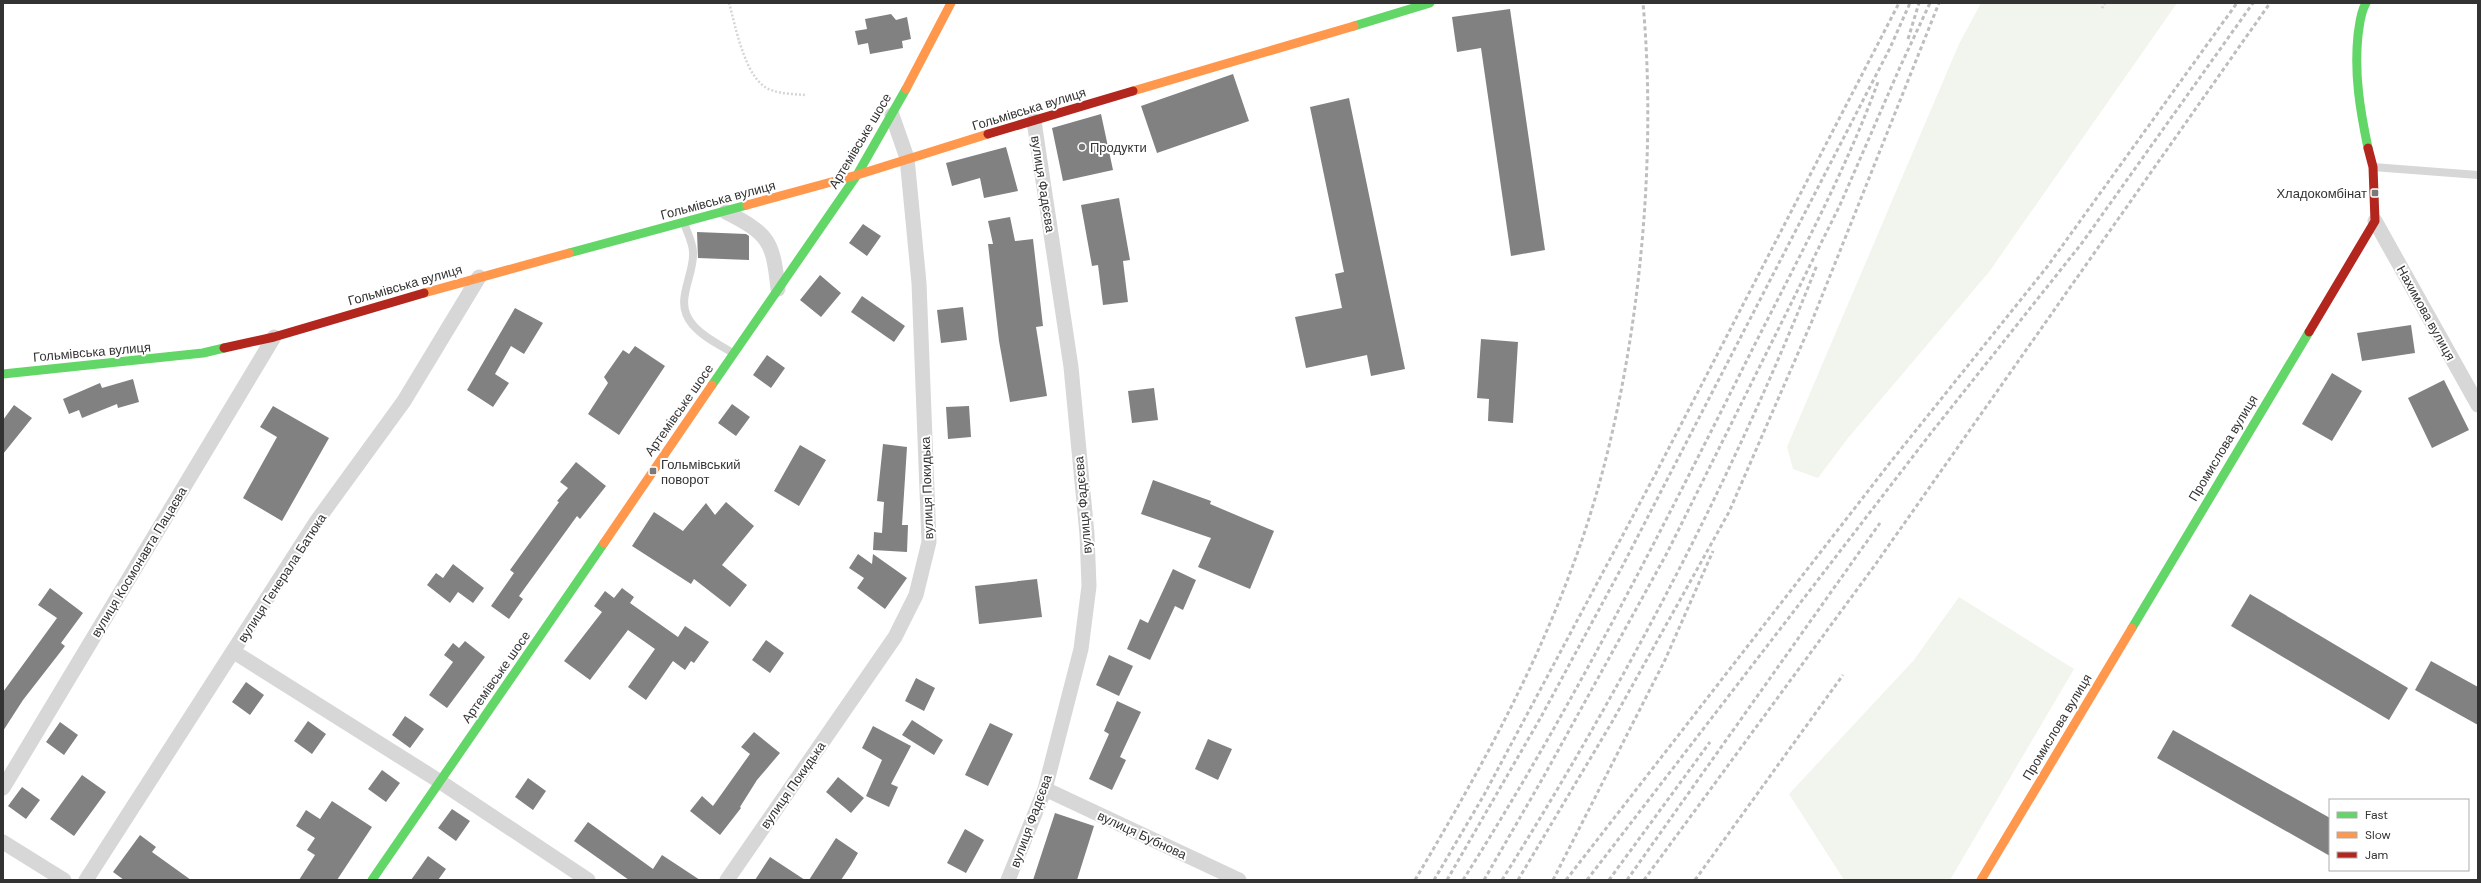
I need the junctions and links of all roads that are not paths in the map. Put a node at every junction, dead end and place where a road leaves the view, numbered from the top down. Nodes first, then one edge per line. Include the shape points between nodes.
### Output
1 (1430, 3) edge
2 (2366, 3) edge
3 (948, 5) edge
4 (892, 115) junction
5 (1034, 121) junction
6 (907, 158) junction
7 (2373, 167) junction
8 (857, 175) junction
9 (2478, 175) edge
10 (726, 212) junction
11 (2375, 221) junction
12 (684, 223) junction
13 (479, 277) junction
14 (778, 289) junction
15 (274, 337) junction
16 (734, 353) junction
17 (3, 374) edge
18 (2478, 405) edge
19 (234, 652) junction
20 (440, 781) junction
21 (3, 788) edge
22 (1045, 789) junction
23 (3, 842) edge
24 (64, 880) edge
25 (86, 880) edge
26 (372, 880) edge
27 (588, 880) edge
28 (728, 880) edge
29 (1008, 880) edge
30 (1239, 880) edge
31 (1981, 880) edge

1 - 5 main road, Гольмівська вулиця
2 - 7 main road via 2361,12 2355,63 2360,112
3 - 4 main road, Артемівське шосе
4 - 6 street, вулиця Покидька
4 - 8 main road, Артемівське шосе
5 - 6 main road, Гольмівська вулиця
5 - 22 street, вулиця Фадєєва via 1071,367 1087,534 1089,586 1081,649
6 - 8 main road, Гольмівська вулиця
6 - 28 street, вулиця Покидька via 919,283 929,542 916,595 894,637
7 - 9 lane
7 - 11 main road
8 - 10 main road, Гольмівська вулиця
8 - 14 main road, Артемівське шосе
10 - 12 main road, Гольмівська вулиця
10 - 14 street via 754,227 766,239 775,259
11 - 18 street, Нахимова вулиця
11 - 31 main road, Промислова вулиця
12 - 13 main road, Гольмівська вулиця
12 - 16 lane via 693,251 684,298 686,310 692,325
13 - 15 main road, Гольмівська вулиця
13 - 19 street, вулиця Генерала Батюка via 404,401 316,522
14 - 16 main road, Артемівське шосе
15 - 17 main road, Гольмівська вулиця via 189,355
15 - 21 street, вулиця Космонавта Пацаєва
16 - 20 main road, Артемівське шосе
19 - 20 street
19 - 25 street, вулиця Генерала Батюка
20 - 26 main road, Артемівське шосе
20 - 27 street
22 - 29 street, вулиця Фадєєва
22 - 30 street, вулиця Бубнова
23 - 24 street

